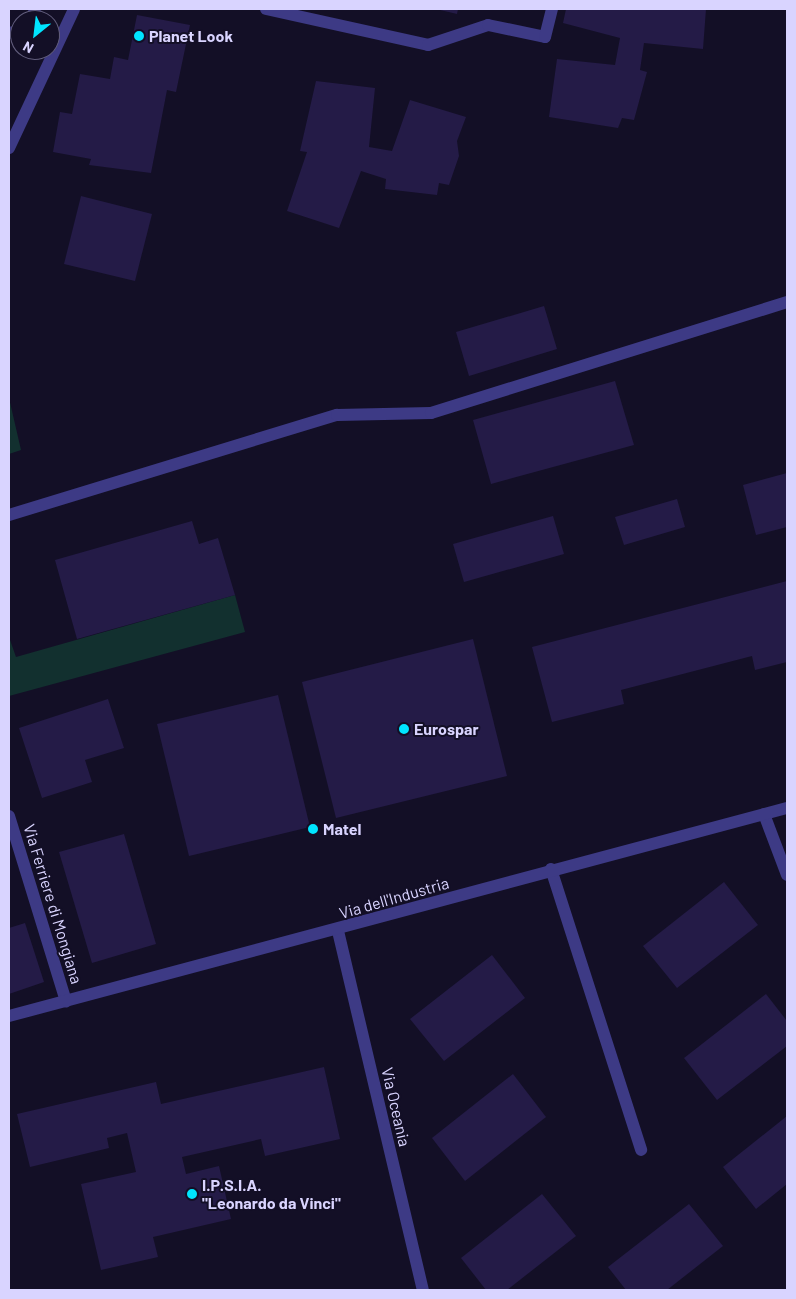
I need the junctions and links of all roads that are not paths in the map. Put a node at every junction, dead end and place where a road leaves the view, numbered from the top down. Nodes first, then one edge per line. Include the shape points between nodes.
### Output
1 (74, 9) edge
2 (266, 9) edge
3 (552, 9) edge
4 (60, 28) edge
5 (45, 60) edge
6 (9, 148) edge
7 (787, 302) edge
8 (9, 515) edge
9 (787, 808) edge
10 (764, 814) junction
11 (9, 816) edge
12 (552, 869) junction
13 (787, 875) edge
14 (338, 931) junction
15 (66, 1001) junction
16 (9, 1016) edge
17 (641, 1150) dead end
18 (423, 1290) edge

1 - 4 street
2 - 3 street via 428,45 488,25 545,37
5 - 6 street
7 - 8 street via 430,412 337,415
9 - 10 street, Via dell'Industria
10 - 12 street, Via dell'Industria
10 - 13 street
11 - 15 street, Via Ferriere di Mongiana
12 - 14 street, Via dell'Industria
12 - 17 street
14 - 15 street, Via dell'Industria
14 - 18 street, Via Oceania
15 - 16 street, Via dell'Industria

